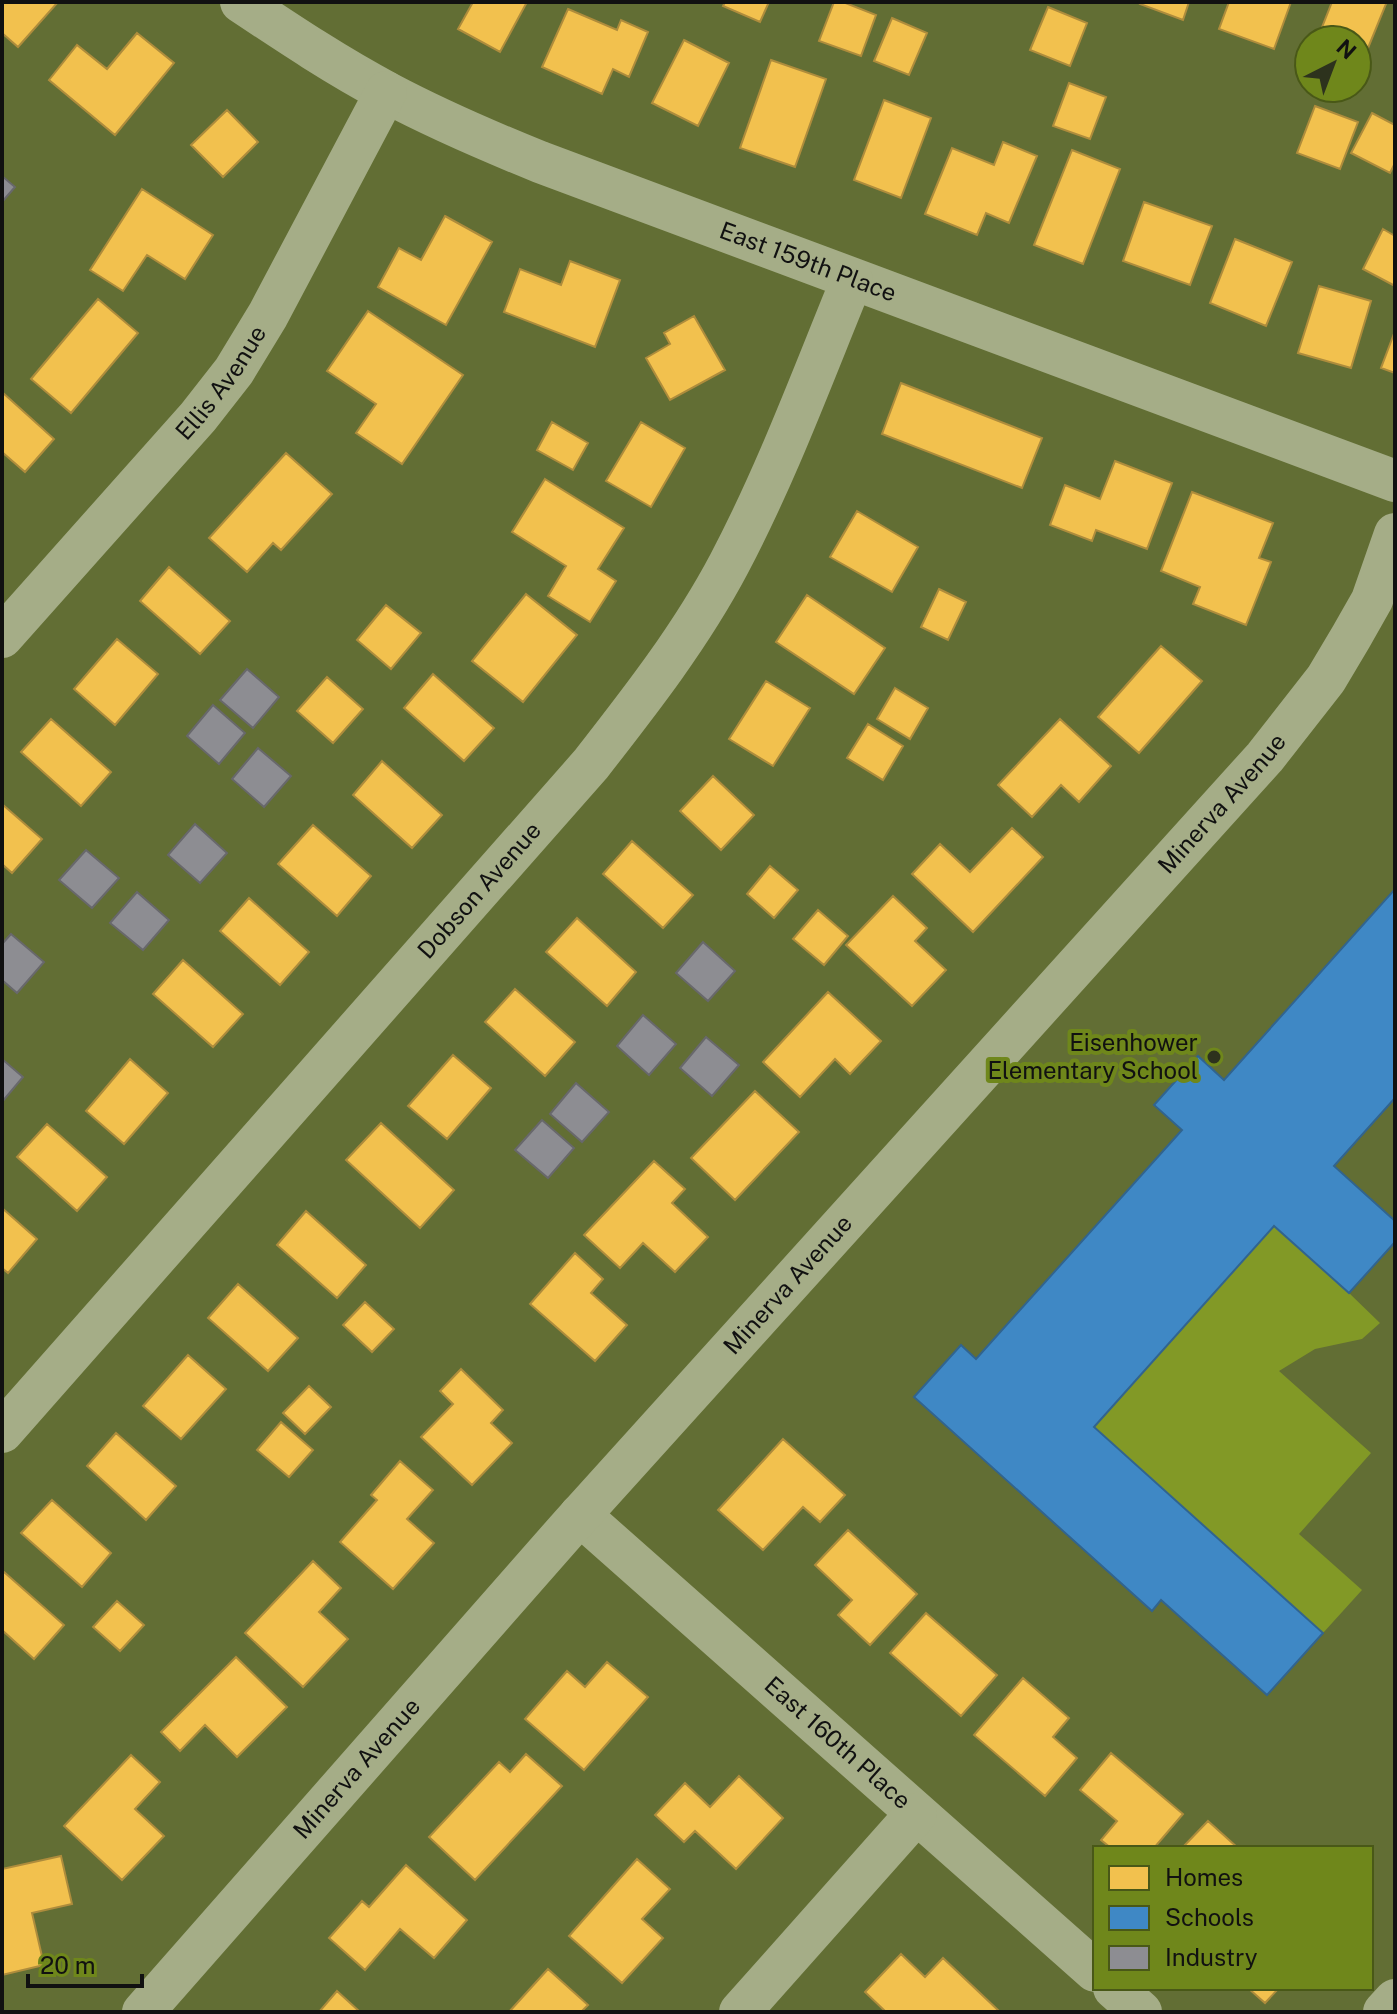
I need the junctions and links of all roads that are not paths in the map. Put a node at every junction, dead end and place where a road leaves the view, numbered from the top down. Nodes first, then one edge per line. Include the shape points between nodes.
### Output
1 (241, 2) edge
2 (386, 92) junction
3 (852, 280) junction
4 (1395, 481) edge
5 (1395, 534) edge
6 (2, 637) edge
7 (2, 1432) edge
8 (580, 1515) junction
9 (916, 1814) junction
10 (1093, 1969) edge
11 (1116, 1990) edge
12 (1395, 2000) edge
13 (143, 2012) edge
14 (740, 2012) edge
15 (1141, 2012) edge
16 (1384, 2012) edge

1 - 2 street, East 159th Place
2 - 3 street, East 159th Place via 458,129
2 - 6 street, Ellis Avenue via 234,371
3 - 4 street, East 159th Place
3 - 7 street, Dobson Avenue via 759,504 691,628 645,695 580,776
5 - 8 street, Minerva Avenue via 1372,600 1351,637 1326,679 1265,757
8 - 9 street, East 160th Place
8 - 13 street, Minerva Avenue
9 - 10 street, East 160th Place
9 - 14 street
11 - 15 street
12 - 16 street

